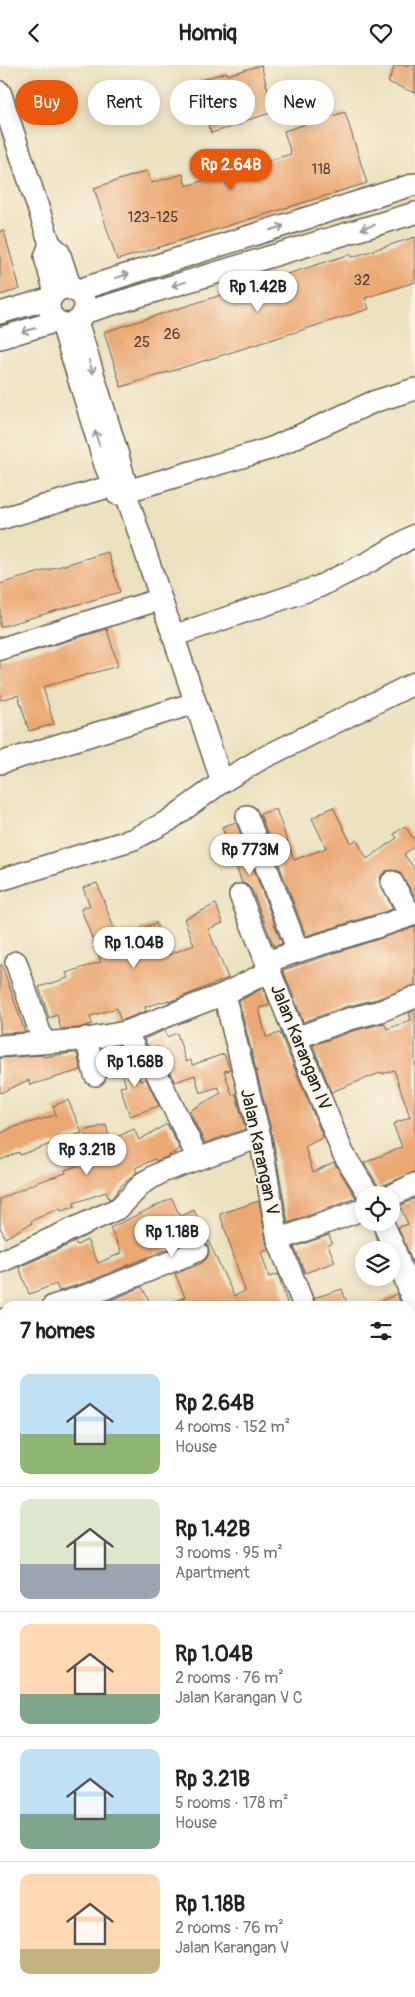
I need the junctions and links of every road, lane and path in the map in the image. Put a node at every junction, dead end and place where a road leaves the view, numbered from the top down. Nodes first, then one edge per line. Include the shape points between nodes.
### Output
1 (0, 92) edge
2 (7, 137) edge
3 (415, 184) edge
4 (415, 213) edge
5 (63, 293) junction
6 (0, 313) edge
7 (70, 320) junction
8 (0, 338) edge
9 (415, 389) edge
10 (122, 490) junction
11 (0, 519) edge
12 (415, 535) edge
13 (161, 599) junction
14 (173, 636) junction
15 (0, 649) edge
16 (415, 683) edge
17 (195, 703) junction
18 (0, 763) edge
19 (222, 783) junction
20 (247, 816) dead end
21 (0, 880) edge
22 (392, 882) dead end
23 (240, 895) dead end
24 (413, 914) edge
25 (298, 951) junction
26 (16, 962) dead end
27 (269, 967) junction
28 (224, 994) junction
29 (415, 997) edge
30 (126, 1032) junction
31 (86, 1038) junction
32 (296, 1038) junction
33 (43, 1041) junction
34 (0, 1046) edge
35 (95, 1075) dead end
36 (260, 1137) junction
37 (198, 1158) junction
38 (415, 1184) edge
39 (363, 1186) edge
40 (400, 1192) edge
41 (355, 1212) edge
42 (386, 1231) edge
43 (278, 1240) junction
44 (197, 1251) dead end
45 (0, 1262) edge
46 (69, 1301) edge
47 (302, 1301) edge
48 (413, 1301) edge

1 - 2 street
2 - 5 street via 50,244 45,257
5 -> 3 street
4 -> 7 street
5 - 6 street
5 - 7 street via 50,311
5 - 7 street via 82,297 84,305
7 -> 8 street
7 - 10 street
9 - 10 street via 373,402 272,448
10 - 11 street
10 - 13 street
12 - 14 street via 318,587
13 - 14 street
13 - 15 street
14 - 17 street
16 - 19 street via 261,759
17 - 18 street
17 - 19 street
19 - 21 street via 168,821 134,839
20 - 25 street
22 - 24 street
23 - 27 street, Jalan Karangan IV
24 - 25 street
25 - 27 street
26 - 33 street
27 - 28 street
27 - 32 street, Jalan Karangan IV
28 - 30 street
28 - 36 street, Jalan Karangan V
29 - 32 street
30 - 31 street
30 - 37 street via 138,1053 153,1066
31 - 33 street
31 - 35 street
32 - 39 street, Jalan Karangan IV via 343,1153
33 - 34 street
36 - 37 street
36 - 43 street, Jalan Karangan V
37 - 45 street via 144,1182 119,1208
38 - 40 street
41 - 43 street
42 - 48 street
43 - 47 street, Jalan Karangan V
44 - 46 street

